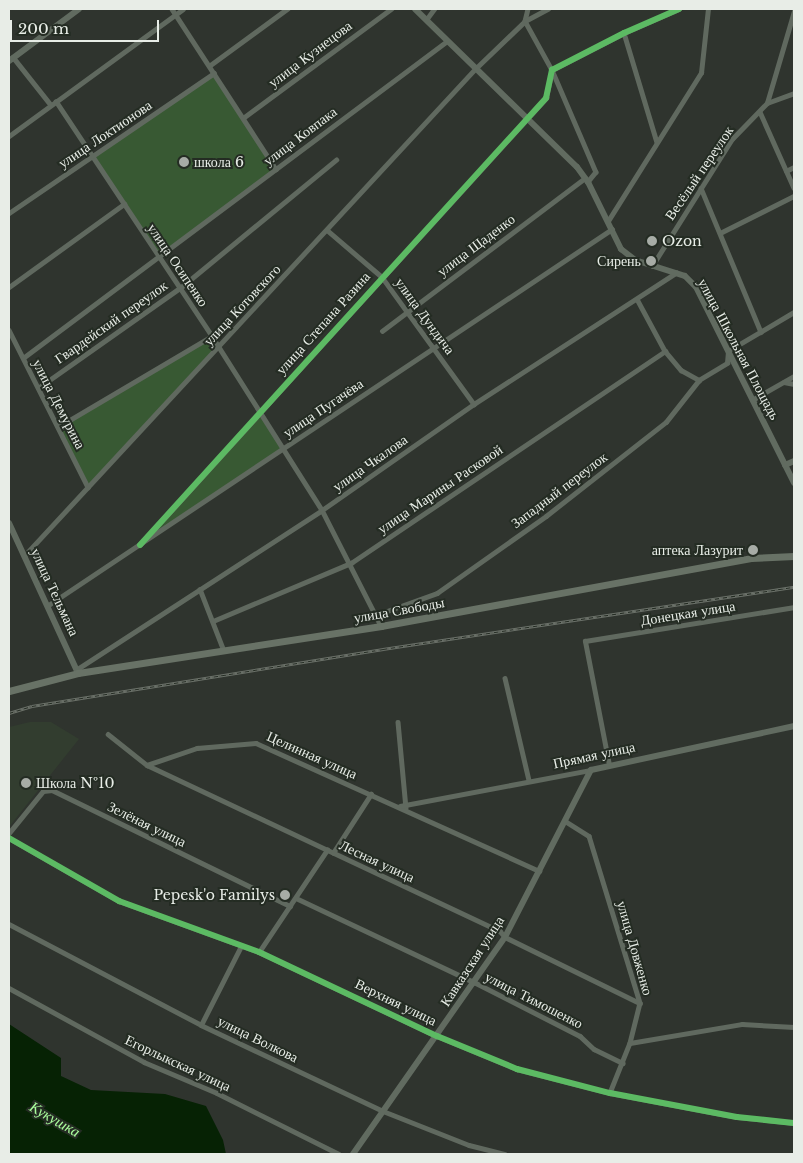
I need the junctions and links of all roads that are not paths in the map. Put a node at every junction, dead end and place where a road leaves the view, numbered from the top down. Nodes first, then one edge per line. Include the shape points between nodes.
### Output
1 (79, 9) edge
2 (172, 9) edge
3 (183, 9) edge
4 (288, 9) edge
5 (391, 9) edge
6 (415, 9) edge
7 (434, 9) edge
8 (528, 9) edge
9 (548, 9) edge
10 (679, 9) edge
11 (708, 9) edge
12 (794, 11) edge
13 (176, 14) junction
14 (426, 20) junction
15 (525, 21) junction
16 (624, 32) junction
17 (447, 41) junction
18 (11, 59) edge
19 (209, 66) junction
20 (475, 69) junction
21 (552, 70) junction
22 (214, 73) junction
23 (794, 93) edge
24 (56, 101) junction
25 (767, 103) junction
26 (50, 105) junction
27 (760, 112) junction
28 (243, 118) junction
29 (526, 118) junction
30 (9, 136) edge
31 (658, 142) junction
32 (92, 156) junction
33 (336, 160) dead end
34 (794, 167) edge
35 (276, 169) junction
36 (786, 171) junction
37 (587, 180) junction
38 (701, 188) junction
39 (794, 188) edge
40 (794, 196) edge
41 (124, 204) junction
42 (9, 213) edge
43 (608, 221) junction
44 (612, 229) junction
45 (327, 230) junction
46 (720, 233) junction
47 (159, 256) junction
48 (652, 266) junction
49 (676, 273) junction
50 (382, 277) junction
51 (9, 287) edge
52 (180, 288) junction
53 (637, 299) junction
54 (407, 312) junction
55 (794, 312) edge
56 (9, 330) edge
57 (382, 331) dead end
58 (761, 332) junction
59 (212, 336) junction
60 (218, 346) junction
61 (434, 348) junction
62 (666, 351) junction
63 (728, 351) junction
64 (23, 358) junction
65 (794, 376) edge
66 (699, 380) junction
67 (784, 382) junction
68 (794, 384) edge
69 (38, 388) junction
70 (752, 400) junction
71 (474, 404) junction
72 (259, 412) junction
73 (58, 426) junction
74 (283, 449) junction
75 (794, 461) edge
76 (785, 465) junction
77 (794, 484) edge
78 (88, 487) junction
79 (322, 510) junction
80 (9, 523) edge
81 (140, 545) junction
82 (24, 556) junction
83 (794, 556) edge
84 (351, 563) junction
85 (200, 589) junction
86 (47, 606) junction
87 (794, 607) edge
88 (376, 615) junction
89 (213, 621) junction
90 (380, 626) junction
91 (225, 652) junction
92 (77, 671) junction
93 (505, 678) dead end
94 (9, 691) edge
95 (398, 722) dead end
96 (794, 726) edge
97 (108, 734) dead end
98 (147, 765) junction
99 (608, 765) junction
100 (591, 770) junction
101 (529, 780) junction
102 (371, 794) junction
103 (399, 806) joint
104 (406, 807) junction
105 (565, 821) junction
106 (9, 834) edge
107 (9, 838) edge
108 (327, 850) junction
109 (333, 852) junction
110 (539, 871) junction
111 (296, 898) junction
112 (290, 906) junction
113 (9, 924) edge
114 (505, 938) junction
115 (241, 946) junction
116 (260, 952) junction
117 (474, 982) junction
118 (9, 988) edge
119 (640, 1003) junction
120 (202, 1025) junction
121 (794, 1027) edge
122 (437, 1036) junction
123 (630, 1043) junction
124 (623, 1064) junction
125 (610, 1093) junction
126 (384, 1112) junction
127 (794, 1123) edge
128 (339, 1154) edge
129 (353, 1154) edge
130 (505, 1154) edge

1 - 18 main road
2 - 13 street
3 - 13 street
4 - 19 street
5 - 28 street, улица Кузнецова
6 - 14 main road, улица Школьная Площадь
7 - 14 street
8 - 15 street
9 - 15 street, улица Котовского
10 - 16 street
11 - 31 street via 701,73
12 - 25 street, Весёлый переулок
13 - 19 street
13 - 24 street
14 - 17 main road, улица Школьная Площадь
15 - 20 street, улица Котовского
15 - 21 street
16 - 21 street
16 - 31 street
17 - 20 main road, улица Школьная Площадь
17 - 35 street, улица Ковпака
18 - 26 street
19 - 22 street
20 - 29 main road, улица Школьная Площадь
20 - 45 street, улица Котовского
21 - 29 street, улица Степана Разина via 546,98
21 - 37 street via 596,172
22 - 28 street
22 - 32 street, улица Локтионова
23 - 25 street
24 - 26 street
24 - 32 street, улица Осипенко
25 - 27 street, Весёлый переулок
26 - 30 street
27 - 36 street
27 - 38 street, Весёлый переулок via 732,139
28 - 35 street
29 - 37 main road, улица Школьная Площадь
29 - 50 street, улица Степана Разина
31 - 43 street
32 - 41 street, улица Осипенко
32 - 42 street, улица Локтионова
33 - 52 street, Гвардейский переулок
34 - 36 street
35 - 47 street, улица Ковпака
36 - 39 street
37 - 43 main road, улица Школьная Площадь
37 - 54 street, улица Щаденко
38 - 46 street, улица Школьная Площадь
38 - 48 street, Весёлый переулок
40 - 46 street
41 - 47 street, улица Осипенко
41 - 51 street
43 - 44 main road, улица Школьная Площадь
44 - 48 main road, улица Школьная Площадь via 622,249 635,260
44 - 61 street, улица Пугачёва
45 - 50 street, улица Дундича
45 - 60 street, улица Котовского
46 - 58 street, улица Школьная Площадь
47 - 52 street, улица Осипенко
47 - 64 street, улица Ковпака
48 - 49 main road, улица Школьная Площадь
49 - 53 street, улица Чкалова
49 - 63 main road, улица Школьная Площадь via 685,276 696,287
50 - 54 street, улица Дундича
50 - 72 street, улица Степана Разина
52 - 59 street, улица Осипенко
52 - 69 street, Гвардейский переулок
53 - 62 street
53 - 71 street, улица Чкалова
54 - 57 street, улица Щаденко
54 - 61 street, улица Дундича
55 - 58 street
56 - 64 street, улица Демурина
58 - 63 street
59 - 60 street, улица Осипенко
59 - 73 street, улица Котовского
60 - 72 street, улица Осипенко
60 - 78 street, улица Котовского
61 - 71 street, улица Дундича
61 - 74 street, улица Пугачёва
62 - 66 street via 681,370
62 - 84 street, улица Марины Расковой
63 - 66 street, Западный переулок via 727,363
63 - 70 main road, улица Школьная Площадь
64 - 69 street, улица Демурина
65 - 67 street
66 - 88 street, Западный переулок via 666,422 546,516 437,593
67 - 68 street
67 - 70 street
69 - 73 street, улица Демурина
70 - 76 main road, улица Школьная Площадь
71 - 79 street, улица Чкалова
72 - 74 street, улица Осипенко
72 - 81 street, улица Степана Разина
73 - 78 street, улица Демурина
74 - 79 street, улица Осипенко
74 - 81 street, улица Пугачёва
75 - 76 main road
76 - 77 main road, улица Школьная Площадь
78 - 82 street, улица Котовского
79 - 84 street, улица Осипенко
79 - 85 street, улица Чкалова
80 - 82 main road, улица Тельмана
81 - 86 street, улица Пугачёва
82 - 86 main road, улица Тельмана
83 - 90 main road, улица Свободы via 751,558
84 - 88 street, улица Осипенко
84 - 89 street, улица Марины Расковой
85 - 89 street
85 - 92 street, улица Чкалова
86 - 92 main road, улица Тельмана
87 - 99 street, Донецкая улица via 584,641
88 - 90 street, улица Осипенко
89 - 91 street
90 - 91 main road, улица Свободы
91 - 92 main road, улица Свободы
92 - 94 main road, улица Свободы
93 - 101 street
95 - 104 street
96 - 99 main road, Прямая улица
97 - 98 street, Лесная улица
98 - 102 street, Целинная улица via 197,748 256,743
98 - 108 street, Лесная улица
99 - 100 main road, Прямая улица
100 - 101 street, Прямая улица
100 - 105 main road, Кавказская улица
101 - 104 street, Прямая улица
102 - 103 street, Целинная улица
102 - 109 street
103 - 104 street, Прямая улица
104 - 110 street
105 - 110 main road, Кавказская улица
105 - 119 street, улица Довженко via 590,836
106 - 112 street, Зелёная улица via 43,791 52,790
107 - 115 street, Верхняя улица via 119,901
108 - 109 street, Лесная улица
108 - 111 street
109 - 114 street, Лесная улица via 500,931
110 - 114 main road, Кавказская улица
111 - 112 street
111 - 117 street, улица Тимошенко
112 - 116 street
113 - 120 street, улица Волкова
114 - 117 main road, Кавказская улица
114 - 119 street, Лесная улица
115 - 116 street, Верхняя улица
115 - 120 street
116 - 122 street, Верхняя улица
117 - 122 main road, Кавказская улица
117 - 124 street, улица Тимошенко via 580,1036 594,1049
118 - 128 street, Егорлыкская улица via 144,1062 217,1093
119 - 123 street, улица Довженко
120 - 126 street, улица Волкова
121 - 123 street via 742,1024
122 - 125 street, Верхняя улица via 517,1069
122 - 126 main road, Кавказская улица
123 - 124 street, улица Довженко
124 - 125 street, улица Довженко
125 - 127 street, Верхняя улица via 737,1118
126 - 129 main road, Кавказская улица
126 - 130 street, улица Волкова via 469,1145

